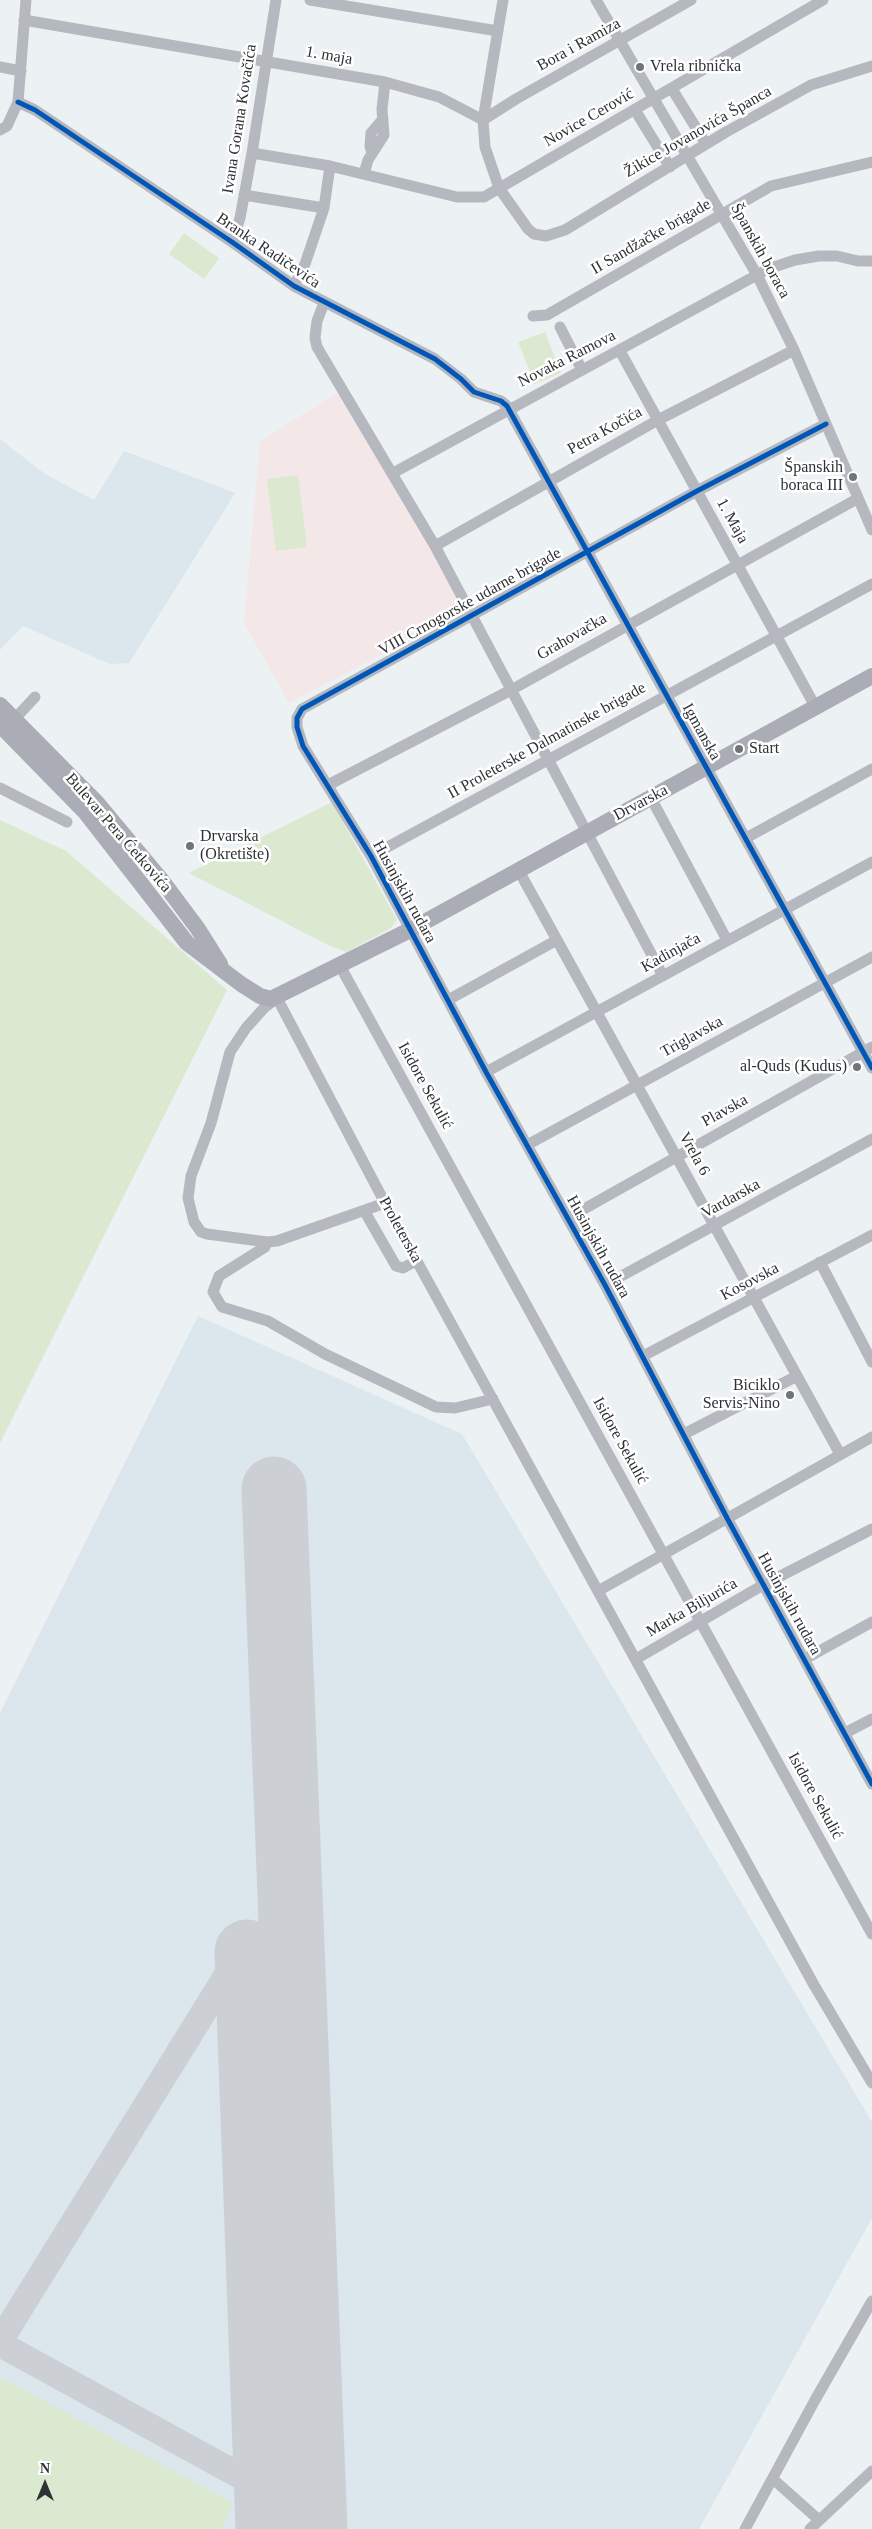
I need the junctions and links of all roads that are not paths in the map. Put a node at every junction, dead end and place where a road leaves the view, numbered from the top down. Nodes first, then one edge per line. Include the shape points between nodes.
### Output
1 (26, 0) edge
2 (276, 0) edge
3 (310, 0) edge
4 (503, 0) edge
5 (596, 0) edge
6 (692, 0) edge
7 (823, 0) edge
8 (24, 20) junction
9 (498, 32) junction
10 (619, 41) junction
11 (266, 61) junction
12 (872, 66) edge
13 (0, 67) edge
14 (21, 71) junction
15 (384, 82) junction
16 (672, 89) junction
17 (654, 99) junction
18 (18, 102) junction
19 (635, 110) junction
20 (483, 120) junction
21 (0, 130) edge
22 (706, 144) junction
23 (252, 153) junction
24 (687, 156) junction
25 (872, 162) edge
26 (330, 166) junction
27 (670, 167) junction
28 (364, 174) junction
29 (499, 188) junction
30 (244, 195) junction
31 (324, 208) junction
32 (722, 215) junction
33 (232, 242) junction
34 (872, 261) edge
35 (756, 275) junction
36 (294, 286) junction
37 (324, 303) junction
38 (533, 316) dead end
39 (560, 327) dead end
40 (794, 350) junction
41 (620, 351) junction
42 (582, 370) junction
43 (509, 408) junction
44 (658, 420) junction
45 (826, 424) junction
46 (393, 473) junction
47 (548, 480) junction
48 (697, 491) junction
49 (857, 499) junction
50 (872, 530) edge
51 (435, 546) junction
52 (588, 552) junction
53 (737, 564) junction
54 (872, 584) edge
55 (471, 615) junction
56 (628, 624) junction
57 (776, 635) junction
58 (872, 676) edge
59 (511, 690) junction
60 (666, 695) junction
61 (35, 697) dead end
62 (0, 705) edge
63 (815, 706) junction
64 (5, 727) edge
65 (297, 727) joint
66 (548, 760) junction
67 (706, 768) junction
68 (872, 769) edge
69 (328, 785) junction
70 (0, 788) edge
71 (651, 798) junction
72 (67, 822) dead end
73 (586, 833) junction
74 (746, 838) junction
75 (370, 856) junction
76 (872, 862) edge
77 (519, 870) junction
78 (785, 909) junction
79 (410, 930) junction
80 (557, 940) junction
81 (727, 940) junction
82 (872, 957) edge
83 (340, 964) junction
84 (663, 976) junction
85 (826, 982) junction
86 (278, 998) junction
87 (448, 1000) junction
88 (597, 1012) junction
89 (868, 1049) edge
90 (872, 1068) edge
91 (486, 1072) junction
92 (637, 1085) junction
93 (872, 1139) edge
94 (527, 1145) junction
95 (676, 1156) junction
96 (385, 1203) junction
97 (365, 1212) junction
98 (568, 1218) junction
99 (715, 1226) junction
100 (872, 1235) edge
101 (267, 1242) junction
102 (416, 1261) junction
103 (820, 1262) junction
104 (605, 1285) junction
105 (755, 1299) junction
106 (643, 1356) junction
107 (872, 1362) edge
108 (797, 1376) junction
109 (493, 1399) junction
110 (684, 1434) junction
111 (872, 1437) edge
112 (840, 1454) junction
113 (727, 1518) junction
114 (872, 1529) edge
115 (664, 1554) junction
116 (764, 1586) junction
117 (598, 1591) junction
118 (700, 1622) junction
119 (872, 1622) edge
120 (636, 1659) junction
121 (806, 1659) junction
122 (872, 1719) edge
123 (845, 1734) junction
124 (872, 1784) edge
125 (872, 1934) edge
126 (872, 2083) edge
127 (872, 2301) edge
128 (872, 2471) edge
129 (773, 2479) junction
130 (819, 2520) junction
131 (746, 2529) edge
132 (810, 2529) edge

1 - 8 street
2 - 11 street, Ivana Gorana Kovačića
3 - 9 street
4 - 9 street
5 - 10 street, Španskih boraca
6 - 10 street, Bora i Ramiza
7 - 16 street, Novice Cerović
8 - 11 street, 1. maja
8 - 14 street
9 - 20 street
10 - 17 street, Španskih boraca
10 - 20 street, Bora i Ramiza
11 - 15 street, 1. maja
11 - 23 street, Ivana Gorana Kovačića
12 - 22 street, Žikice Jovanovića Španca via 818,82
13 - 14 street
14 - 18 street
15 - 20 street, 1. maja via 439,97
15 - 28 street via 382,141 372,154
16 - 17 street, Novice Cerović
16 - 22 street
17 - 19 street, Novice Cerović
17 - 24 street, Španskih boraca
18 - 21 street via 7,126
18 - 33 street, Branka Radičevića via 35,110
19 - 27 street
19 - 29 street, Novice Cerović
20 - 29 street via 485,147
22 - 24 street, Žikice Jovanovića Španca
23 - 26 street, Novice Cerović
23 - 30 street, Ivana Gorana Kovačića
24 - 27 street, Žikice Jovanovića Španca
24 - 32 street, Španskih boraca
25 - 32 street, II Sandžačke brigade via 771,186
26 - 28 street, Novice Cerović
26 - 31 street
27 - 29 street, Žikice Jovanovića Španca via 564,230 546,236 528,229
28 - 29 street, Novice Cerović via 457,197 484,197
30 - 31 street
30 - 33 street, Ivana Gorana Kovačića
31 - 36 street
32 - 35 street, Španskih boraca
32 - 38 street, II Sandžačke brigade via 547,315
33 - 36 street, Branka Radičevića
34 - 35 street, Novaka Ramova via 818,256 784,263
35 - 40 street, Španskih boraca
35 - 41 street, Novaka Ramova
36 - 37 street, Branka Radičevića
37 - 43 street, Branka Radičevića via 435,359 474,392 501,401
37 - 46 street via 316,321 317,347
39 - 42 street
40 - 44 street, Petra Kočića
40 - 45 street, Španskih boraca
41 - 42 street, Novaka Ramova
41 - 44 street, 1. Maja
42 - 43 street, Novaka Ramova
43 - 46 street, Novaka Ramova
43 - 47 street, Igmanska
44 - 47 street, Petra Kočića
44 - 48 street, 1. Maja
45 - 48 street, VIII Crnogorske udarne brigade
45 - 49 street, Španskih boraca
46 - 51 street
47 - 51 street, Petra Kočića
47 - 52 street, Igmanska
48 - 52 street, VIII Crnogorske udarne brigade
48 - 53 street, 1. Maja
49 - 50 street, Španskih boraca
49 - 53 street, Grahovačka
51 - 55 street
52 - 55 street, VIII Crnogorske udarne brigade
52 - 56 street, Igmanska
53 - 56 street, Grahovačka
53 - 57 street, 1. Maja
54 - 57 street, II Proleterske Dalmatinske brigade
55 - 59 street
55 - 65 street, VIII Crnogorske udarne brigade via 302,709
56 - 59 street, Grahovačka
56 - 60 street, Igmanska
57 - 60 street, II Proleterske Dalmatinske brigade
57 - 63 street, 1. Maja
58 - 63 main road, Drvarska
59 - 66 street
59 - 69 street, Grahovačka
60 - 66 street, II Proleterske Dalmatinske brigade
60 - 67 street, Igmanska
61 - 64 street
62 - 64 main road, Bulevar Pera Ćetkovića
63 - 67 main road, Drvarska
64 - 86 main road, Bulevar Pera Ćetkovića via 97,803 186,914 224,970 260,996 268,1000
65 - 69 street, Husinjskih rudara via 303,746
66 - 73 street
66 - 75 street, II Proleterske Dalmatinske brigade
67 - 71 main road, Drvarska
67 - 74 street, Igmanska
68 - 74 street
69 - 75 street, Husinjskih rudara
70 - 72 street
71 - 73 main road, Drvarska
71 - 81 street
73 - 77 main road, Drvarska
73 - 84 street
74 - 78 street, Igmanska
75 - 79 street, Husinjskih rudara
76 - 78 street, Kadinjača
77 - 79 main road, Drvarska
77 - 80 street, Vrela 6
78 - 81 street, Kadinjača
78 - 85 street, Igmanska
79 - 83 main road
79 - 87 street, Husinjskih rudara
80 - 87 street
80 - 88 street, Vrela 6
81 - 84 street, Kadinjača
82 - 85 street, Triglavska
83 - 86 main road
83 - 115 street, Isidore Sekulić
84 - 88 street, Kadinjača
85 - 89 street, Igmanska
85 - 92 street, Triglavska
86 - 96 street, Proleterska
86 - 101 street via 246,1028 230,1052 211,1123 191,1176 188,1198 190,1212 201,1232
87 - 91 street, Husinjskih rudara
88 - 91 street, Kadinjača
88 - 92 street, Vrela 6
89 - 90 street, Igmanska
89 - 95 street, Plavska
91 - 94 street, Husinjskih rudara
92 - 94 street, Triglavska
92 - 95 street, Vrela 6
93 - 99 street, Vardarska
94 - 98 street, Husinjskih rudara
95 - 98 street, Plavska
95 - 99 street, Vrela 6
96 - 97 street
96 - 102 street, Proleterska
97 - 101 street
97 - 102 street via 396,1266 403,1268
98 - 104 street, Husinjskih rudara
99 - 104 street, Vardarska
99 - 105 street, Vrela 6
100 - 103 street, Kosovska
101 - 109 street via 265,1247 219,1276 214,1292 222,1307 268,1321 326,1354 436,1407 455,1408
102 - 109 street, Proleterska
103 - 105 street, Kosovska
103 - 107 street
104 - 106 street, Husinjskih rudara
105 - 106 street, Kosovska
105 - 108 street, Vrela 6
106 - 110 street, Husinjskih rudara
108 - 110 street
108 - 112 street, Vrela 6
109 - 117 street, Proleterska
110 - 113 street, Husinjskih rudara
111 - 112 street
112 - 113 street
113 - 115 street
113 - 116 street, Husinjskih rudara
114 - 116 street, Marka Biljurića
115 - 117 street
115 - 118 street, Isidore Sekulić
116 - 118 street, Marka Biljurića
116 - 121 street, Husinjskih rudara
117 - 120 street, Proleterska
118 - 120 street, Marka Biljurića
118 - 125 street, Isidore Sekulić
119 - 121 street
120 - 126 street, Proleterska via 814,1985
121 - 123 street, Husinjskih rudara
122 - 123 street
123 - 124 street, Husinjskih rudara
127 - 129 street
128 - 130 street
129 - 130 street
129 - 131 street
130 - 132 street

